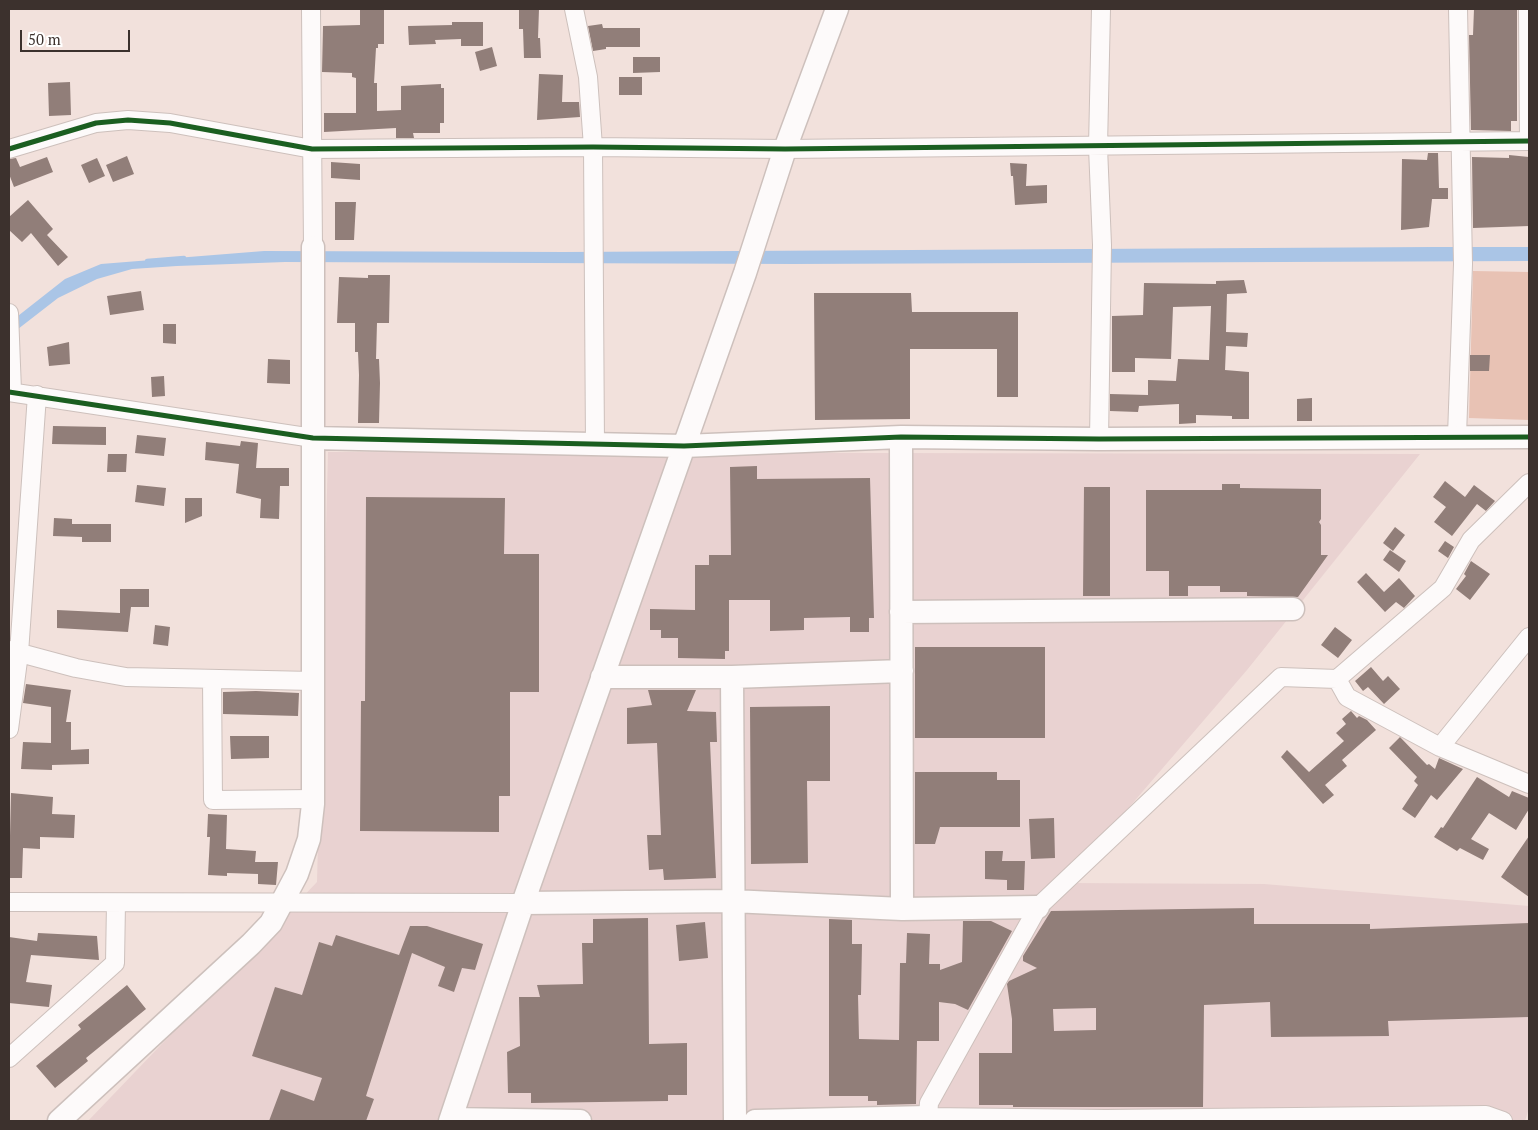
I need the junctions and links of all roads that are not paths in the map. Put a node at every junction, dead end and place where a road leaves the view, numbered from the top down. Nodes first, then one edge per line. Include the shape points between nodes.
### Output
1 (312, 9) edge
2 (574, 9) edge
3 (837, 9) edge
4 (1101, 9) edge
5 (1458, 9) edge
6 (1528, 9) edge
7 (1529, 60) edge
8 (1529, 142) edge
9 (1460, 143) junction
10 (593, 147) junction
11 (1098, 147) junction
12 (9, 149) edge
13 (312, 149) junction
14 (785, 149) junction
15 (313, 247) joint
16 (9, 317) edge
17 (10, 391) edge
18 (37, 395) junction
19 (1457, 436) junction
20 (901, 437) junction
21 (1529, 437) edge
22 (313, 438) junction
23 (1099, 439) junction
24 (595, 445) junction
25 (684, 446) junction
26 (1529, 483) edge
27 (1293, 609) dead end
28 (901, 612) junction
29 (1529, 637) edge
30 (14, 652) edge
31 (902, 671) junction
32 (602, 677) junction
33 (732, 677) junction
34 (212, 679) junction
35 (1337, 679) junction
36 (313, 681) junction
37 (9, 729) edge
38 (1440, 747) junction
39 (1529, 784) edge
40 (313, 799) junction
41 (732, 901) junction
42 (9, 902) edge
43 (116, 903) junction
44 (523, 903) junction
45 (281, 904) junction
46 (1038, 907) junction
47 (902, 909) junction
48 (9, 1058) edge
49 (923, 1118) edge
50 (450, 1120) edge
51 (1106, 1120) edge
52 (59, 1121) edge
53 (580, 1121) edge
54 (735, 1121) edge
55 (755, 1121) edge
56 (1503, 1121) edge

1 - 13 street
2 - 10 street via 588,77
3 - 14 street
4 - 11 street
5 - 9 street
6 - 7 street
7 - 8 street
8 - 9 street
9 - 11 street
9 - 19 street via 1463,264
10 - 13 street
10 - 14 street
10 - 24 street
11 - 14 street
11 - 23 street via 1102,245
12 - 13 street via 96,124 128,120 170,123
13 - 15 street
14 - 25 street
15 - 22 street
16 - 17 street via 12,353
17 - 18 street
18 - 22 street
18 - 30 street
19 - 21 street
19 - 23 street
20 - 23 street
20 - 25 street
20 - 28 street
22 - 24 street
22 - 36 street
24 - 25 street
25 - 32 street
26 - 35 street via 1471,540 1444,588
27 - 28 street
28 - 31 street
29 - 38 street
30 - 34 street via 126,677
30 - 37 street
31 - 33 street
31 - 47 street
32 - 33 street
32 - 44 street
33 - 41 street
34 - 36 street
34 - 40 street via 213,800
35 - 38 street via 1347,697
35 - 46 street via 1281,678
36 - 40 street
38 - 39 street
40 - 45 street via 309,839 297,874
41 - 44 street
41 - 47 street
41 - 54 street
42 - 43 street
43 - 45 street
43 - 48 street via 115,963
44 - 45 street
44 - 50 street
45 - 52 street via 271,923 251,944
46 - 47 street
46 - 49 street
49 - 51 street
49 - 55 street
50 - 53 street
51 - 56 street via 1486,1115

